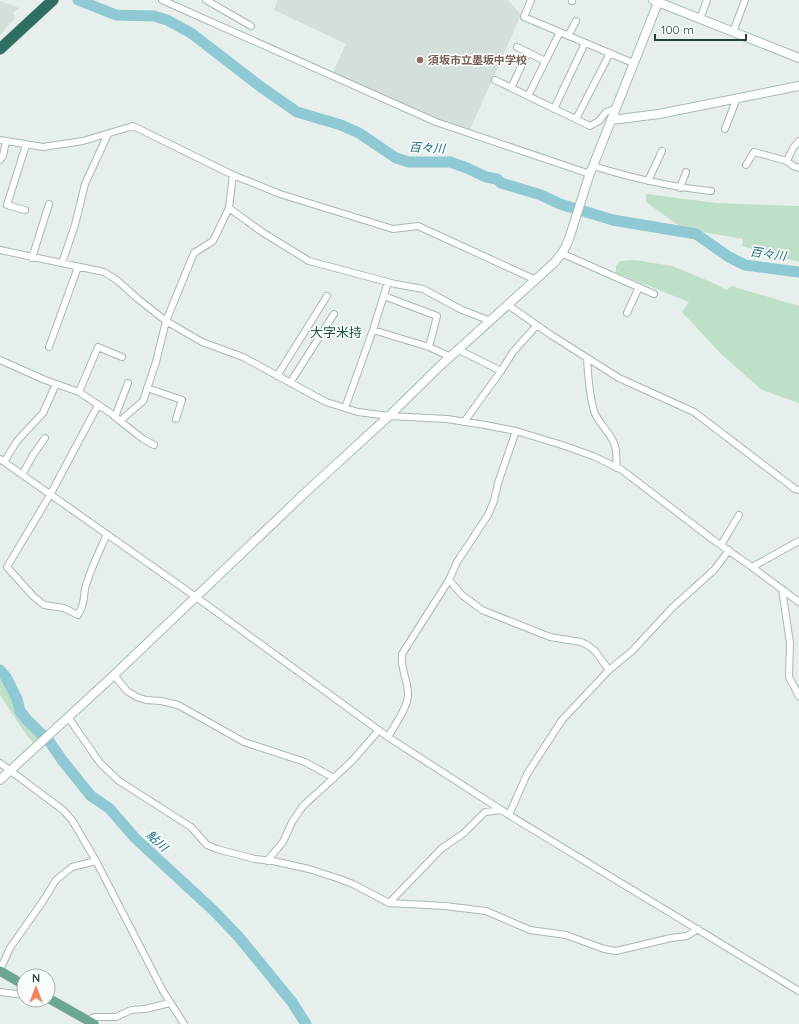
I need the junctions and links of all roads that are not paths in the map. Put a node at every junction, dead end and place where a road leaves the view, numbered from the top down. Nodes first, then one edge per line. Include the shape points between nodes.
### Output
1 (53, 0) edge
2 (162, 0) edge
3 (206, 0) edge
4 (531, 0) edge
5 (707, 0) edge
6 (745, 0) edge
7 (657, 1) edge
8 (700, 18) junction
9 (576, 21) dead end
10 (251, 26) dead end
11 (560, 32) junction
12 (733, 32) junction
13 (568, 36) junction
14 (585, 43) junction
15 (517, 47) dead end
16 (0, 49) edge
17 (528, 52) junction
18 (610, 53) junction
19 (799, 58) edge
20 (545, 61) junction
21 (634, 63) junction
22 (495, 80) dead end
23 (799, 86) edge
24 (511, 88) junction
25 (528, 96) junction
26 (738, 98) junction
27 (554, 108) junction
28 (615, 109) junction
29 (576, 119) junction
30 (611, 120) junction
31 (725, 129) dead end
32 (108, 134) junction
33 (3, 140) edge
34 (799, 141) edge
35 (26, 145) junction
36 (796, 148) edge
37 (662, 151) dead end
38 (0, 160) edge
39 (787, 161) junction
40 (746, 165) dead end
41 (799, 168) edge
42 (591, 172) junction
43 (686, 172) dead end
44 (233, 175) junction
45 (648, 181) junction
46 (680, 188) junction
47 (711, 191) dead end
48 (49, 204) dead end
49 (228, 208) junction
50 (26, 210) dead end
51 (0, 250) edge
52 (561, 253) junction
53 (32, 258) junction
54 (62, 263) junction
55 (78, 267) junction
56 (536, 280) junction
57 (388, 282) junction
58 (639, 287) junction
59 (654, 294) dead end
60 (327, 296) dead end
61 (384, 296) junction
62 (508, 305) junction
63 (627, 309) dead end
64 (334, 314) dead end
65 (166, 320) junction
66 (491, 321) junction
67 (537, 325) junction
68 (373, 330) junction
69 (49, 347) dead end
70 (429, 347) junction
71 (459, 350) junction
72 (122, 357) dead end
73 (451, 357) junction
74 (587, 358) junction
75 (0, 360) edge
76 (501, 371) junction
77 (277, 376) junction
78 (128, 383) dead end
79 (290, 383) junction
80 (56, 384) junction
81 (147, 388) junction
82 (79, 392) junction
83 (98, 405) junction
84 (345, 408) junction
85 (389, 416) junction
86 (117, 419) junction
87 (176, 419) dead end
88 (464, 422) junction
89 (516, 431) junction
90 (45, 438) dead end
91 (154, 445) dead end
92 (2, 461) edge
93 (617, 468) junction
94 (22, 475) junction
95 (799, 490) edge
96 (50, 495) junction
97 (739, 515) dead end
98 (107, 534) junction
99 (799, 541) edge
100 (721, 545) junction
101 (729, 550) junction
102 (752, 567) junction
103 (449, 580) junction
104 (782, 589) junction
105 (196, 597) junction
106 (799, 602) edge
107 (609, 670) junction
108 (114, 675) junction
109 (799, 696) edge
110 (66, 719) junction
111 (379, 730) junction
112 (388, 737) junction
113 (0, 763) edge
114 (10, 770) junction
115 (334, 778) junction
116 (0, 780) edge
117 (502, 810) junction
118 (509, 815) junction
119 (96, 861) junction
120 (267, 861) junction
121 (389, 903) junction
122 (698, 929) junction
123 (0, 970) edge
124 (16, 980) edge
125 (799, 991) edge
126 (0, 992) edge
127 (16, 994) edge
128 (56, 1003) edge
129 (170, 1003) junction
130 (90, 1022) edge
131 (184, 1024) edge

1 - 16 highway
2 - 42 street via 436,122
3 - 10 street
4 - 11 street via 524,17
5 - 8 street
6 - 12 street
7 - 8 street
7 - 21 street
8 - 12 street
9 - 13 street
11 - 13 street
11 - 20 street
12 - 19 street
13 - 14 street
14 - 18 street
14 - 27 street
15 - 17 street
17 - 20 street
17 - 24 street
18 - 21 street
18 - 29 street
20 - 25 street
21 - 28 street
22 - 24 street
23 - 26 street
24 - 25 street
25 - 27 street
26 - 30 street via 659,114
26 - 31 street
27 - 29 street
28 - 29 street via 606,112 599,121 590,126
28 - 30 street
30 - 42 street
32 - 35 street via 61,145
32 - 44 street via 133,126
32 - 54 street via 86,184
33 - 35 street
33 - 38 street via 3,156
34 - 36 street
35 - 50 street via 7,205
36 - 39 street
37 - 45 street
39 - 40 street via 754,152
39 - 41 street
42 - 45 street
42 - 52 street
43 - 46 street
44 - 49 street
44 - 56 street via 280,194 393,229 418,226
45 - 46 street
46 - 47 street
48 - 53 street
49 - 57 street via 309,262
49 - 65 street via 213,241 194,253
51 - 53 street
52 - 56 street
52 - 58 street
53 - 54 street
54 - 55 street
55 - 65 street via 104,272
55 - 69 street
56 - 62 street
57 - 61 street
57 - 66 street via 423,288 462,310
58 - 59 street
58 - 63 street
60 - 77 street
61 - 68 street
61 - 70 street via 437,316
62 - 66 street
62 - 67 street
64 - 79 street
65 - 77 street via 202,342 243,357
65 - 81 street
66 - 71 street
67 - 74 street
67 - 76 street via 512,352
68 - 70 street
68 - 84 street
70 - 73 street
71 - 73 street
71 - 76 street
72 - 82 street via 98,347
73 - 85 street
74 - 93 street via 594,411 615,446
74 - 95 street via 619,378 694,412
75 - 80 street
76 - 88 street
77 - 79 street
78 - 86 street
79 - 84 street via 326,402
80 - 82 street
80 - 92 street via 43,413
81 - 86 street via 143,401
81 - 87 street via 182,400
82 - 83 street
83 - 86 street
83 - 96 street
84 - 85 street
85 - 88 street
85 - 105 street
86 - 91 street
88 - 89 street
89 - 93 street via 593,456
89 - 103 street via 488,515
90 - 94 street
92 - 94 street
93 - 100 street
94 - 96 street
96 - 98 street
96 - 98 street via 7,567 32,596 44,605 64,608 78,615 85,599 86,584
97 - 100 street
98 - 105 street
99 - 102 street
100 - 101 street
101 - 102 street
101 - 107 street via 714,570 672,607 632,651
102 - 104 street
103 - 107 street via 462,595 482,610 545,635 589,646
103 - 112 street via 402,654 407,702
104 - 106 street
104 - 109 street via 790,643 789,677
105 - 108 street
105 - 111 street
107 - 118 street via 562,720 549,738 526,774
108 - 110 street
108 - 115 street via 127,691 137,697 178,705 244,742 305,762
110 - 114 street
110 - 120 street via 100,763 119,781 191,827 207,845
111 - 112 street
111 - 115 street
112 - 117 street
113 - 114 street
114 - 116 street
114 - 119 street via 63,810 72,820
115 - 120 street via 303,806 283,842
117 - 118 street
117 - 121 street via 485,812 442,850
118 - 122 street
119 - 123 street via 72,867 56,880 10,948
119 - 129 street
120 - 121 street via 309,869 337,878
121 - 122 street via 486,911 530,930 566,935 616,952 687,936
122 - 125 street
123 - 124 main road
126 - 127 street
128 - 130 main road
129 - 130 street via 131,1010 116,1017 95,1017
129 - 131 street

